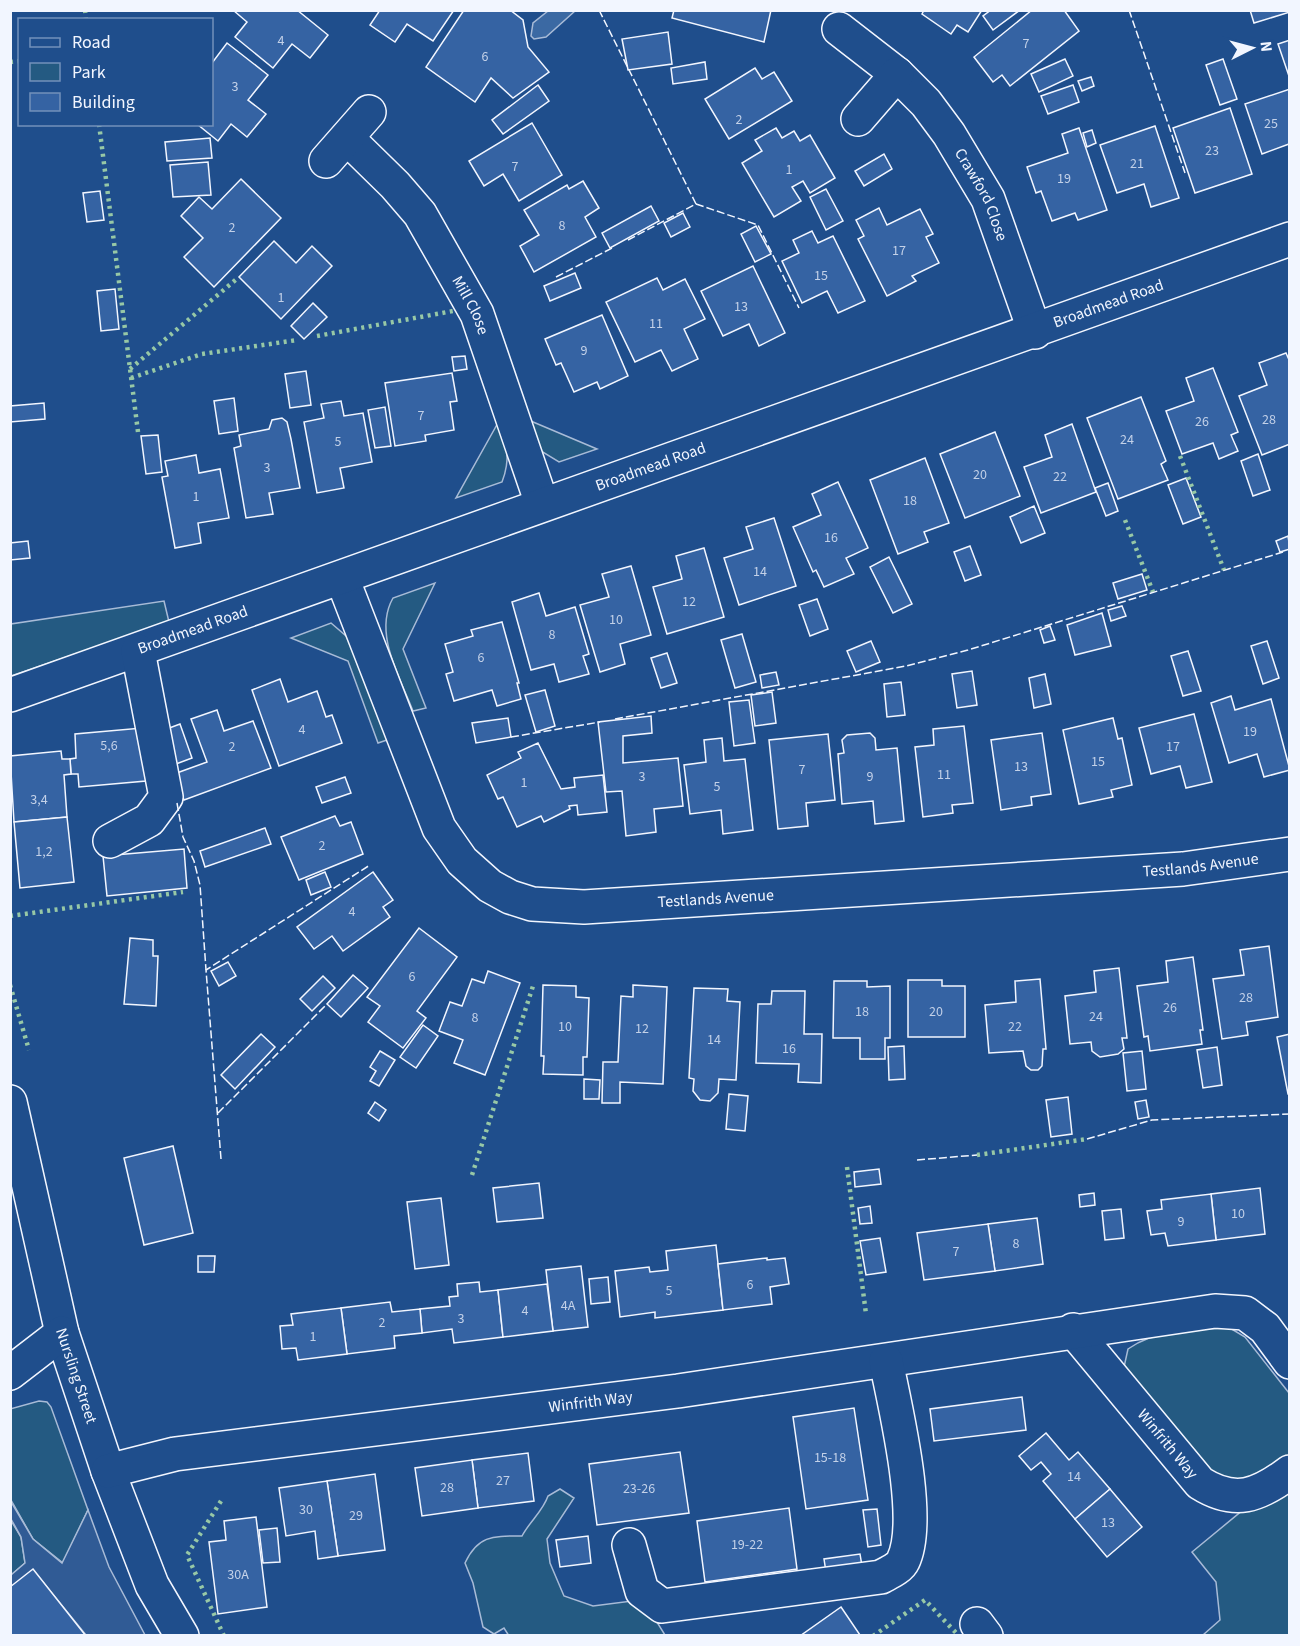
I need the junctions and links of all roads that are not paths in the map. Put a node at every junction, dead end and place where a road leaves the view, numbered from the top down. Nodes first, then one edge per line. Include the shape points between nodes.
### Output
1 (839, 29) dead end
2 (897, 75) junction
3 (369, 112) dead end
4 (858, 119) dead end
5 (1290, 239) edge
6 (1035, 332) junction
7 (542, 504) junction
8 (342, 578) junction
9 (138, 651) junction
10 (10, 695) edge
11 (110, 841) dead end
12 (1290, 854) edge
13 (10, 1102) edge
14 (1073, 1330) junction
15 (62, 1333) junction
16 (886, 1361) junction
17 (1290, 1362) edge
18 (10, 1374) edge
19 (108, 1471) junction
20 (1290, 1472) edge
21 (629, 1545) dead end
22 (182, 1635) edge

1 - 2 street, Crawford Close
2 - 4 street
2 - 6 street, Crawford Close via 939,121 988,199
3 - 7 street, Mill Close via 336,149 395,185 420,214 477,314
5 - 6 street, Broadmead Road
6 - 7 street, Broadmead Road
7 - 8 street, Broadmead Road
8 - 9 street, Broadmead Road
8 - 12 street, Testlands Avenue via 439,828 469,869 500,891 532,904 584,907 916,887 1193,868
9 - 10 street, Broadmead Road
9 - 11 street via 166,797 149,820
13 - 15 street, Nursling Street
14 - 16 street, Winfrith Way
14 - 17 street, Winfrith Way via 1215,1311 1245,1313 1265,1328
14 - 20 street, Winfrith Way via 1200,1483 1219,1495 1239,1496 1269,1487
15 - 18 street
15 - 19 street, Nursling Street
16 - 19 street, Winfrith Way via 176,1454
16 - 21 street via 905,1453 910,1540 902,1564 881,1577 662,1606 642,1591
19 - 22 street, Nursling Street via 152,1585

